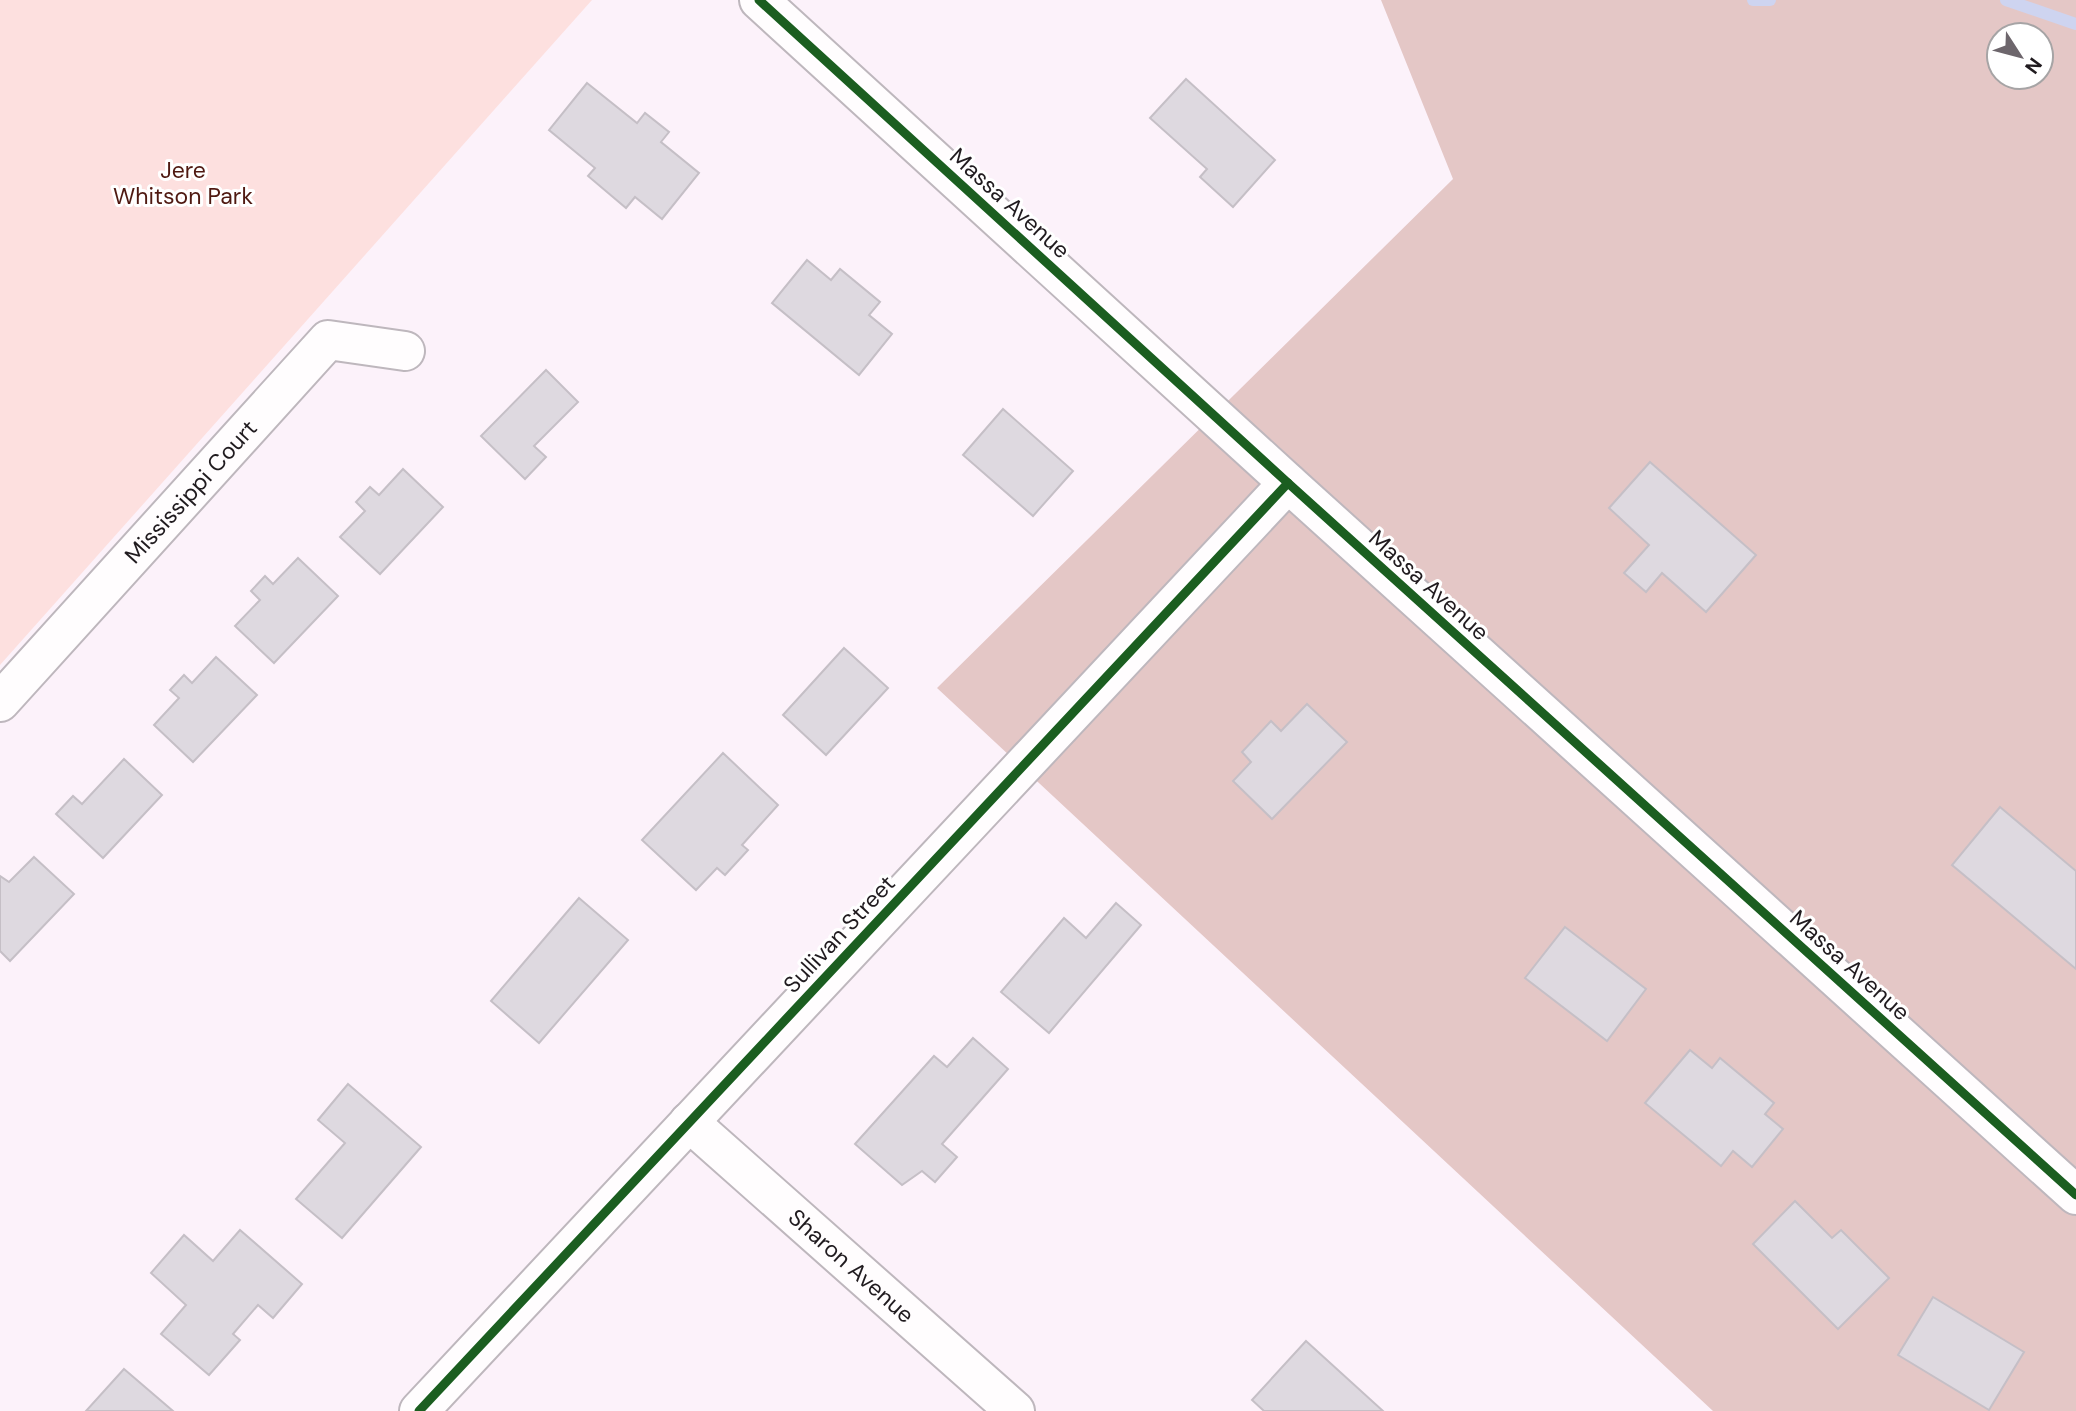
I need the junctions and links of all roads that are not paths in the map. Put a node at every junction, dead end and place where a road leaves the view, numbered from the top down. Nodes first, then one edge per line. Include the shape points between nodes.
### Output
1 (759, 0) edge
2 (405, 351) dead end
3 (1288, 483) junction
4 (0, 702) edge
5 (689, 1122) junction
6 (2076, 1195) edge
7 (419, 1411) edge
8 (1015, 1411) edge

1 - 3 street, Massa Avenue
2 - 4 street, Mississippi Court via 328,340
3 - 5 street, Sullivan Street
3 - 6 street, Massa Avenue
5 - 7 street, Sullivan Street
5 - 8 street, Sharon Avenue

